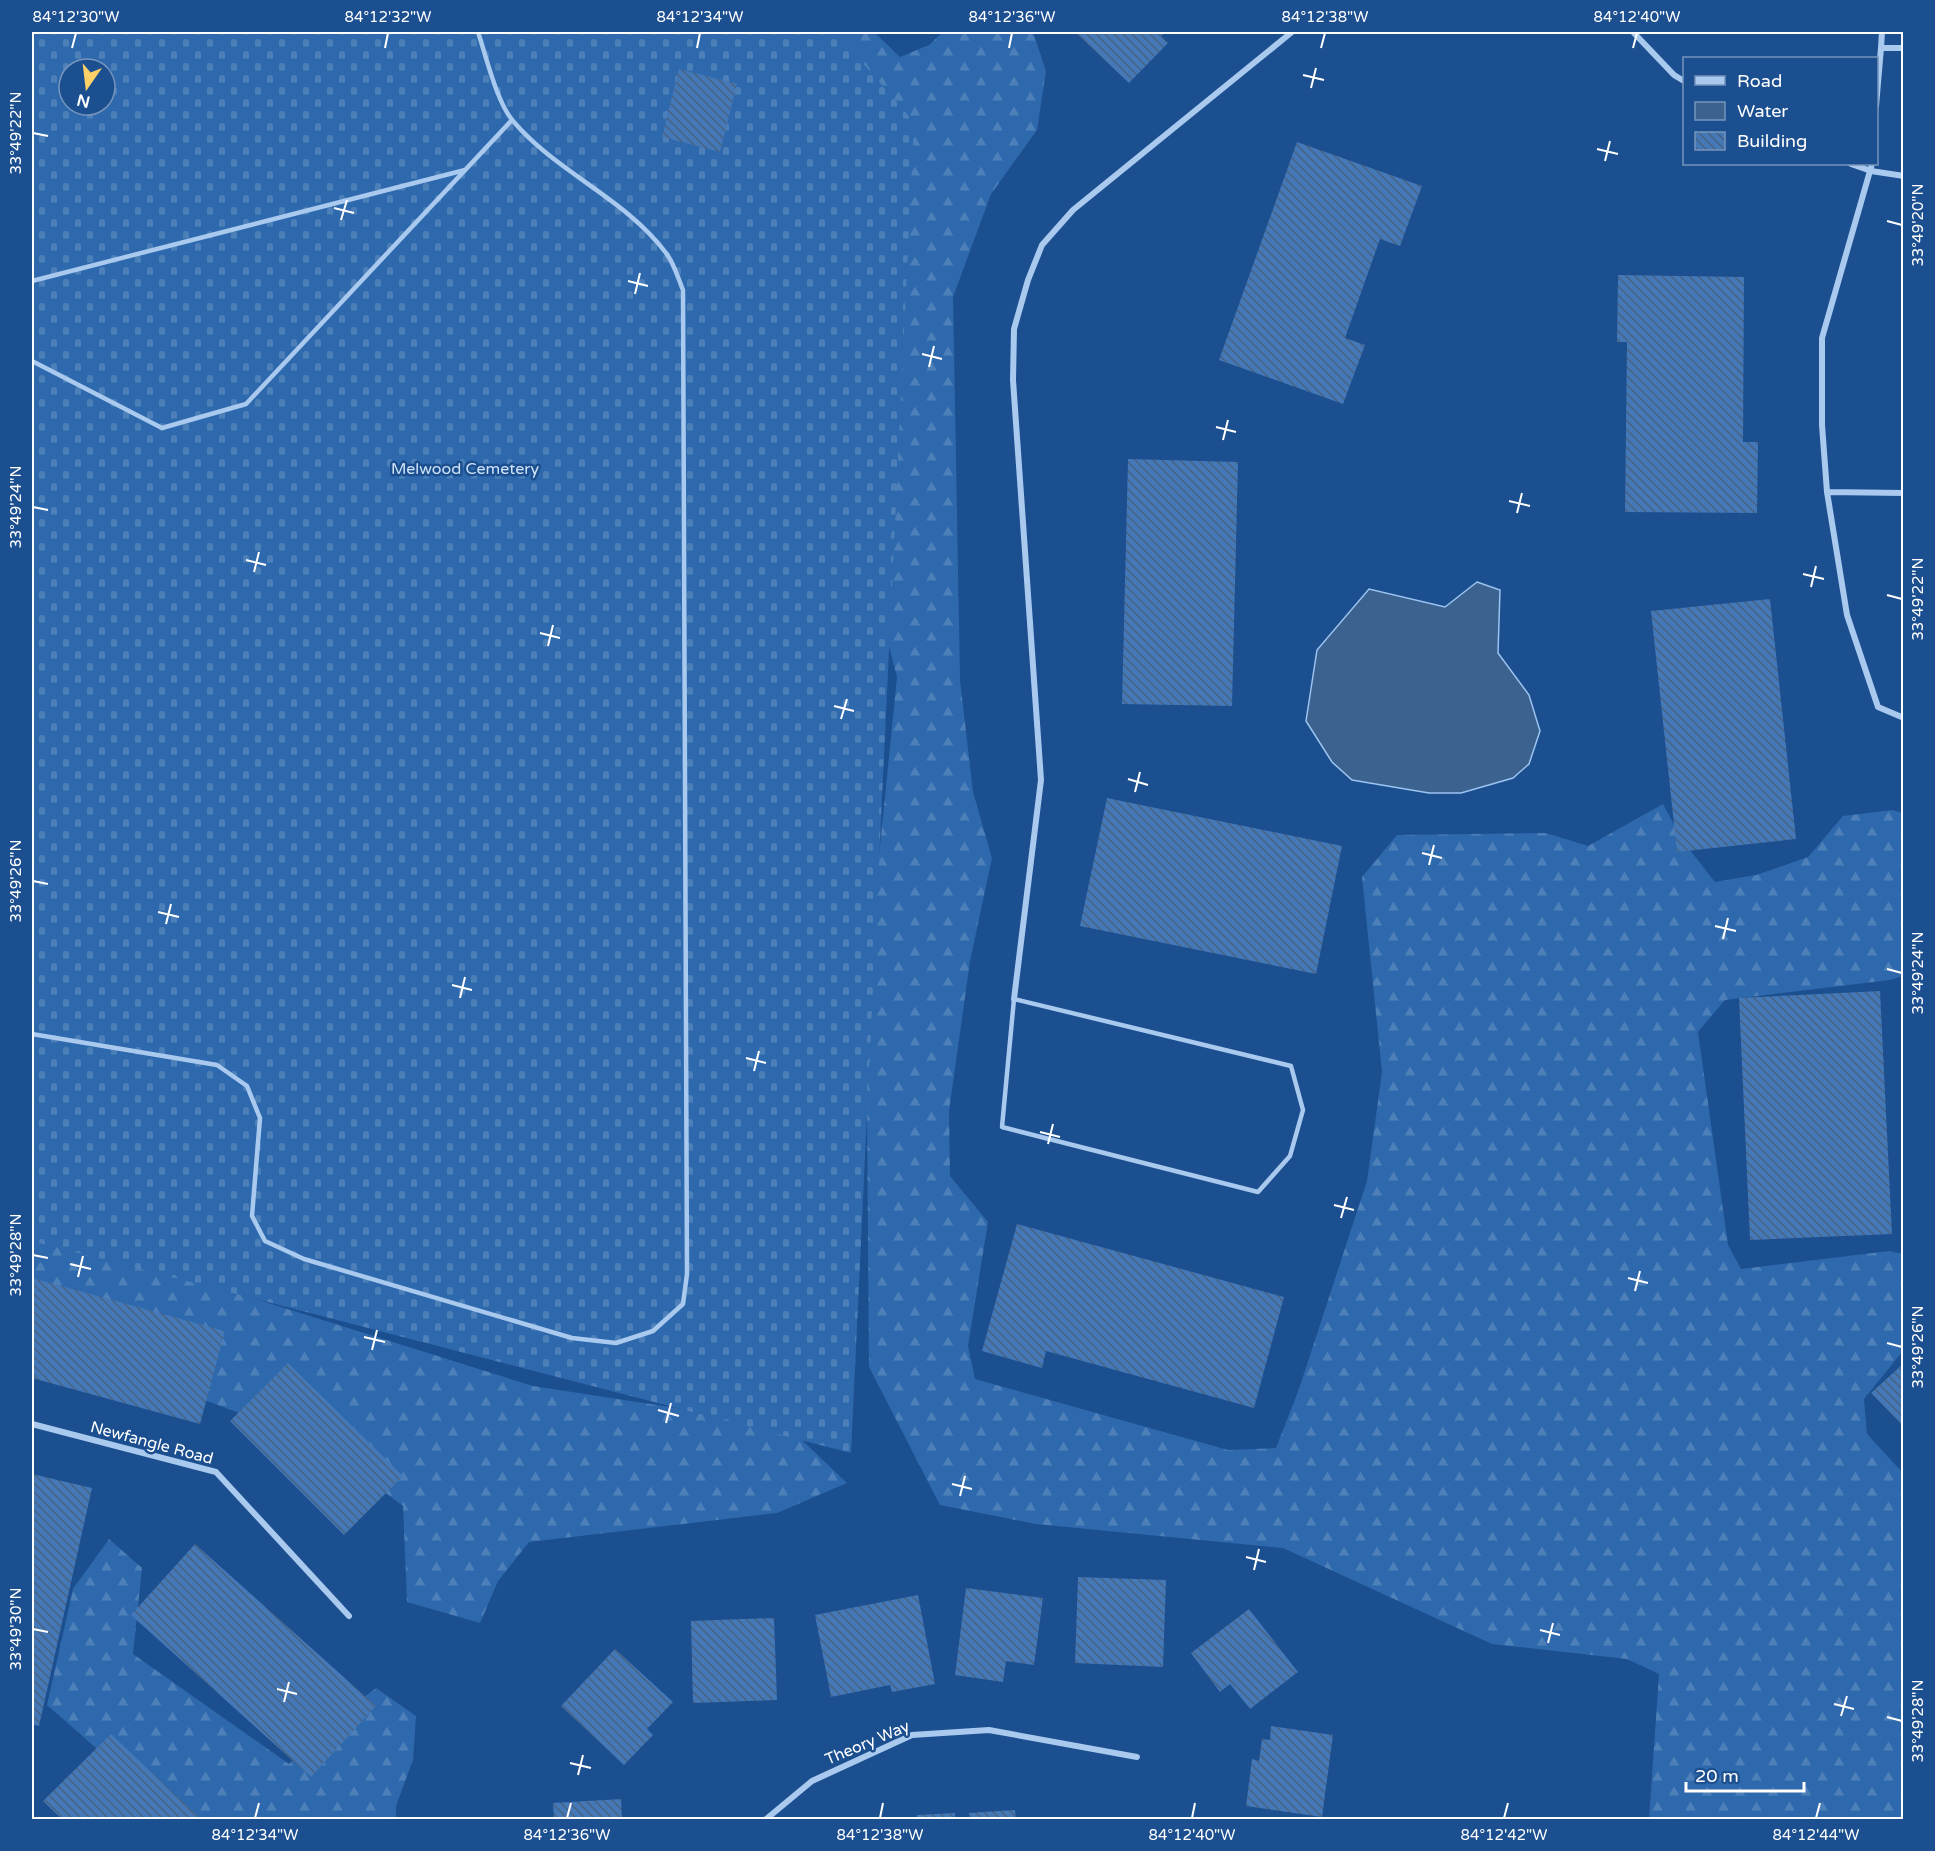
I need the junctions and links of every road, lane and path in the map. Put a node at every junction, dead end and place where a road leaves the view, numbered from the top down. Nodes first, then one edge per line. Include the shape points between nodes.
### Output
1 (478, 32) edge
2 (1292, 32) edge
3 (1633, 32) edge
4 (1882, 32) edge
5 (1881, 48) junction
6 (1904, 48) edge
7 (1683, 80) edge
8 (1878, 83) edge
9 (512, 120) junction
10 (1871, 167) edge
11 (465, 170) junction
12 (1904, 176) edge
13 (32, 281) edge
14 (32, 361) edge
15 (1827, 492) junction
16 (1904, 493) edge
17 (1904, 718) edge
18 (1014, 999) junction
19 (32, 1034) edge
20 (32, 1424) edge
21 (349, 1616) dead end
22 (1137, 1757) dead end
23 (765, 1820) edge

1 - 9 lane
2 - 18 street via 1073,210 1042,245 1028,280 1014,329 1013,380 1041,780
3 - 7 street
4 - 5 street
5 - 6 street
5 - 8 street
9 - 11 lane
9 - 19 lane via 563,167 626,210 667,254 683,290 687,1274 682,1304 653,1331 616,1343 572,1338 304,1259 265,1241 252,1216 260,1118 247,1086 217,1065
10 - 12 street
10 - 15 street via 1822,338
11 - 13 lane
11 - 14 lane via 246,405 162,428
15 - 16 street
15 - 17 street via 1847,615 1878,706
18 - 18 lane via 1002,1127 1258,1192 1290,1156 1303,1110 1291,1066
20 - 21 street, Newfangle Road via 216,1472
22 - 23 street, Theory Way via 989,1730 912,1735 812,1781

